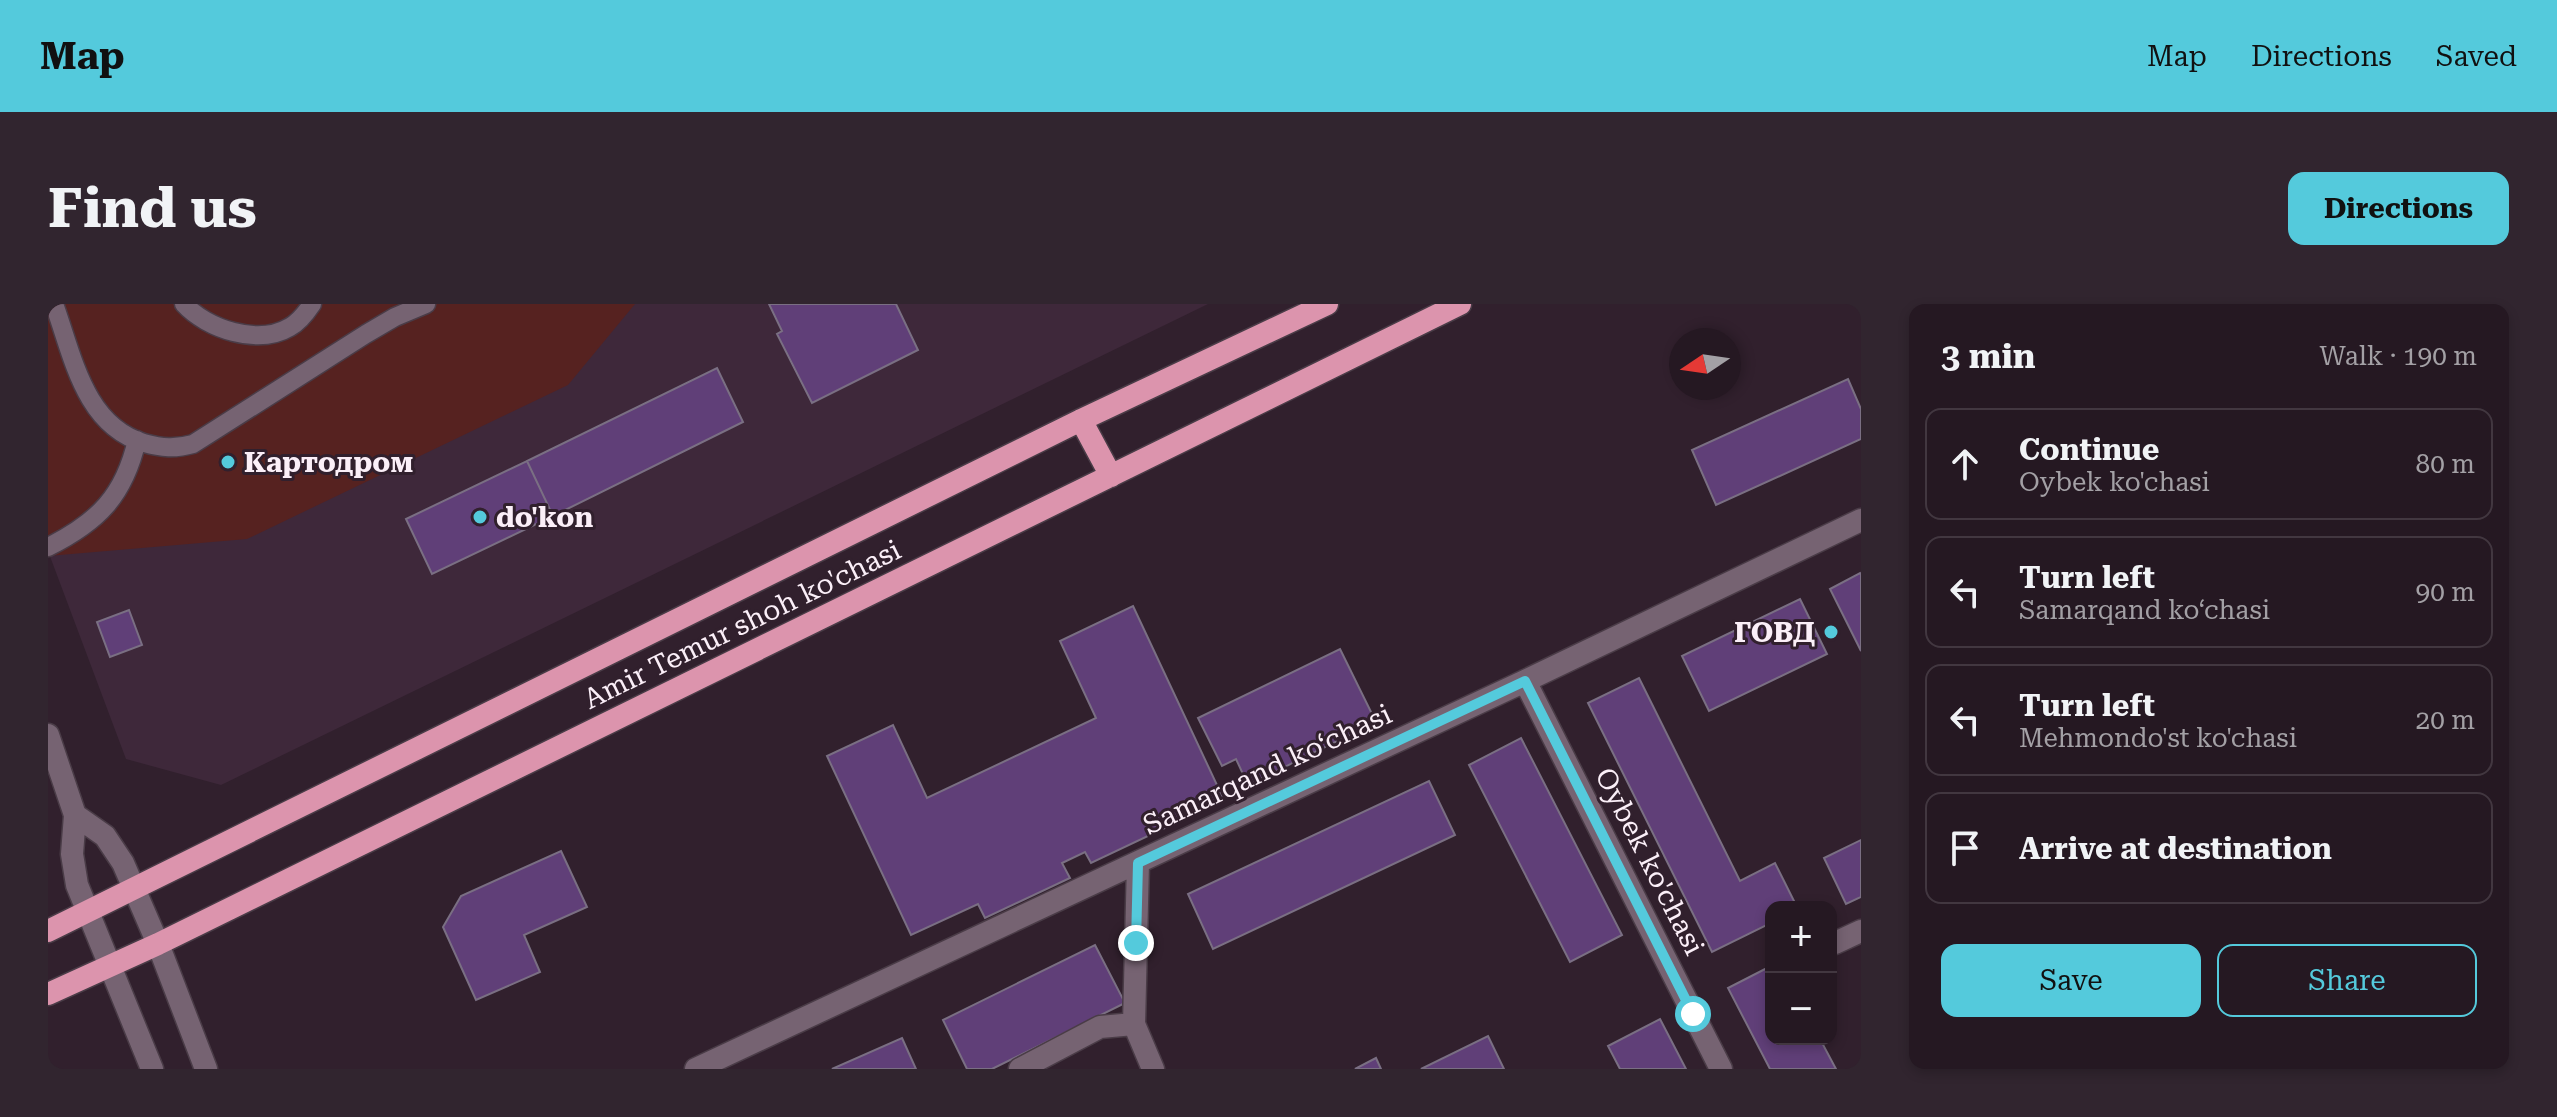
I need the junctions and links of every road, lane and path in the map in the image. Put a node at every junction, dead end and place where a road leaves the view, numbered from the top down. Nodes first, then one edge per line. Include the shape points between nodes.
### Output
1 (54, 304) edge
2 (184, 304) edge
3 (312, 304) edge
4 (426, 304) edge
5 (1327, 304) edge
6 (1460, 304) edge
7 (1081, 420) junction
8 (137, 440) junction
9 (1111, 476) junction
10 (1861, 520) edge
11 (48, 547) edge
12 (1525, 681) junction
13 (48, 735) edge
14 (75, 815) junction
15 (1138, 863) junction
16 (134, 887) junction
17 (86, 912) junction
18 (48, 931) edge
19 (1861, 931) edge
20 (1837, 942) edge
21 (158, 944) junction
22 (108, 965) junction
23 (48, 994) edge
24 (1134, 1024) junction
25 (152, 1069) edge
26 (206, 1069) edge
27 (696, 1069) edge
28 (1020, 1069) edge
29 (1153, 1069) edge
30 (1721, 1069) edge

1 - 8 lane via 86,392 102,416
2 - 3 lane via 196,317 217,326 266,334 289,328
4 - 8 lane via 366,334 193,444 158,447
5 - 7 highway, Amir Temur shoh ko'chasi
6 - 9 highway, Amir Temur shoh ko'chasi
7 - 9 highway
7 - 16 highway, Amir Temur shoh ko'chasi
8 - 11 lane via 125,478 102,511
9 - 21 highway, Amir Temur shoh ko'chasi
10 - 12 street, Samarqand ko‘chasi
12 - 15 street, Samarqand ko‘chasi
12 - 30 street, Oybek ko'chasi
13 - 14 street
14 - 16 street via 105,836
14 - 17 street via 72,854
15 - 24 street
15 - 27 street, Samarqand ko‘chasi
16 - 17 highway, Amir Temur shoh ko'chasi
16 - 21 street
17 - 18 highway, Amir Temur shoh ko'chasi
17 - 22 street
19 - 20 street
21 - 22 highway, Amir Temur shoh ko'chasi
21 - 26 street
22 - 23 highway, Amir Temur shoh ko'chasi
22 - 25 street
24 - 28 street via 1100,1027
24 - 29 street

